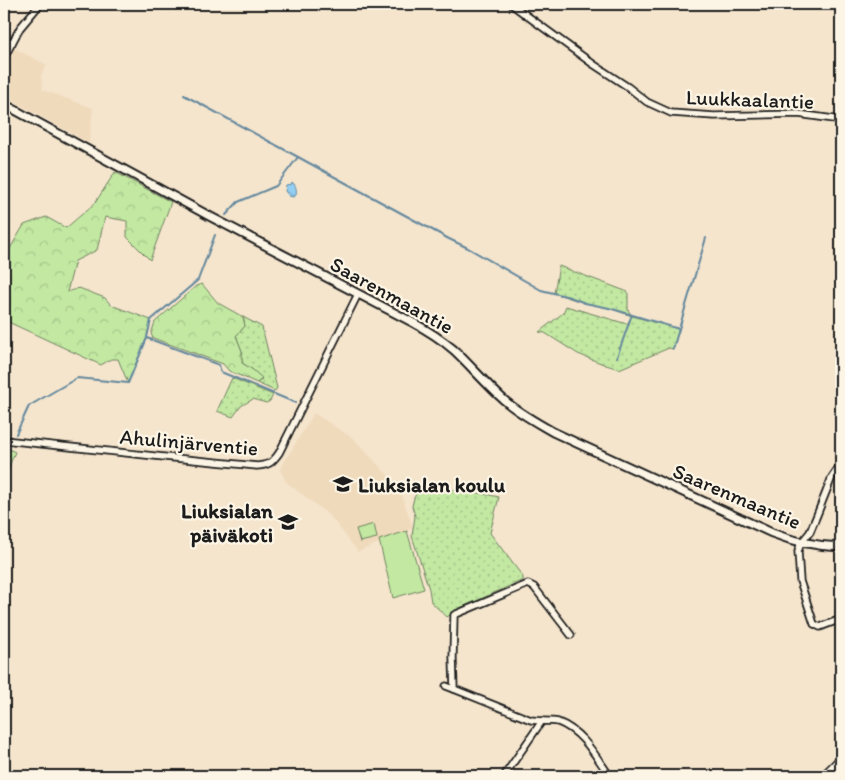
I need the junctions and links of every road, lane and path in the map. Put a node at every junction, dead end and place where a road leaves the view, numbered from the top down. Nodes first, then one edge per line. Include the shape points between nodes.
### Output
1 (40, 4) edge
2 (511, 4) edge
3 (4, 39) edge
4 (12, 43) junction
5 (4, 58) edge
6 (4, 104) edge
7 (841, 120) edge
8 (358, 294) junction
9 (4, 440) edge
10 (841, 464) edge
11 (800, 543) junction
12 (841, 547) edge
13 (841, 619) edge
14 (571, 635) dead end
15 (446, 686) dead end
16 (454, 689) junction
17 (542, 721) junction
18 (841, 759) edge
19 (504, 776) edge
20 (611, 776) edge
21 (824, 776) edge

1 - 4 street
2 - 7 street, Luukkaalantie via 647,102 671,113 714,116 798,114
3 - 4 street
4 - 5 street
6 - 8 street, Saarenmaantie
8 - 9 street, Ahulinjärventie via 279,453 267,465
8 - 11 street, Saarenmaantie via 432,334 455,351 505,401 553,432
10 - 11 street via 832,477 810,532
11 - 12 street, Saarenmaantie
11 - 13 street via 800,581 814,624 820,627
14 - 16 street via 534,587 528,584 454,615
15 - 16 street
16 - 17 street via 531,720
17 - 19 street
17 - 20 street via 557,722 574,732 584,740
18 - 21 main road

